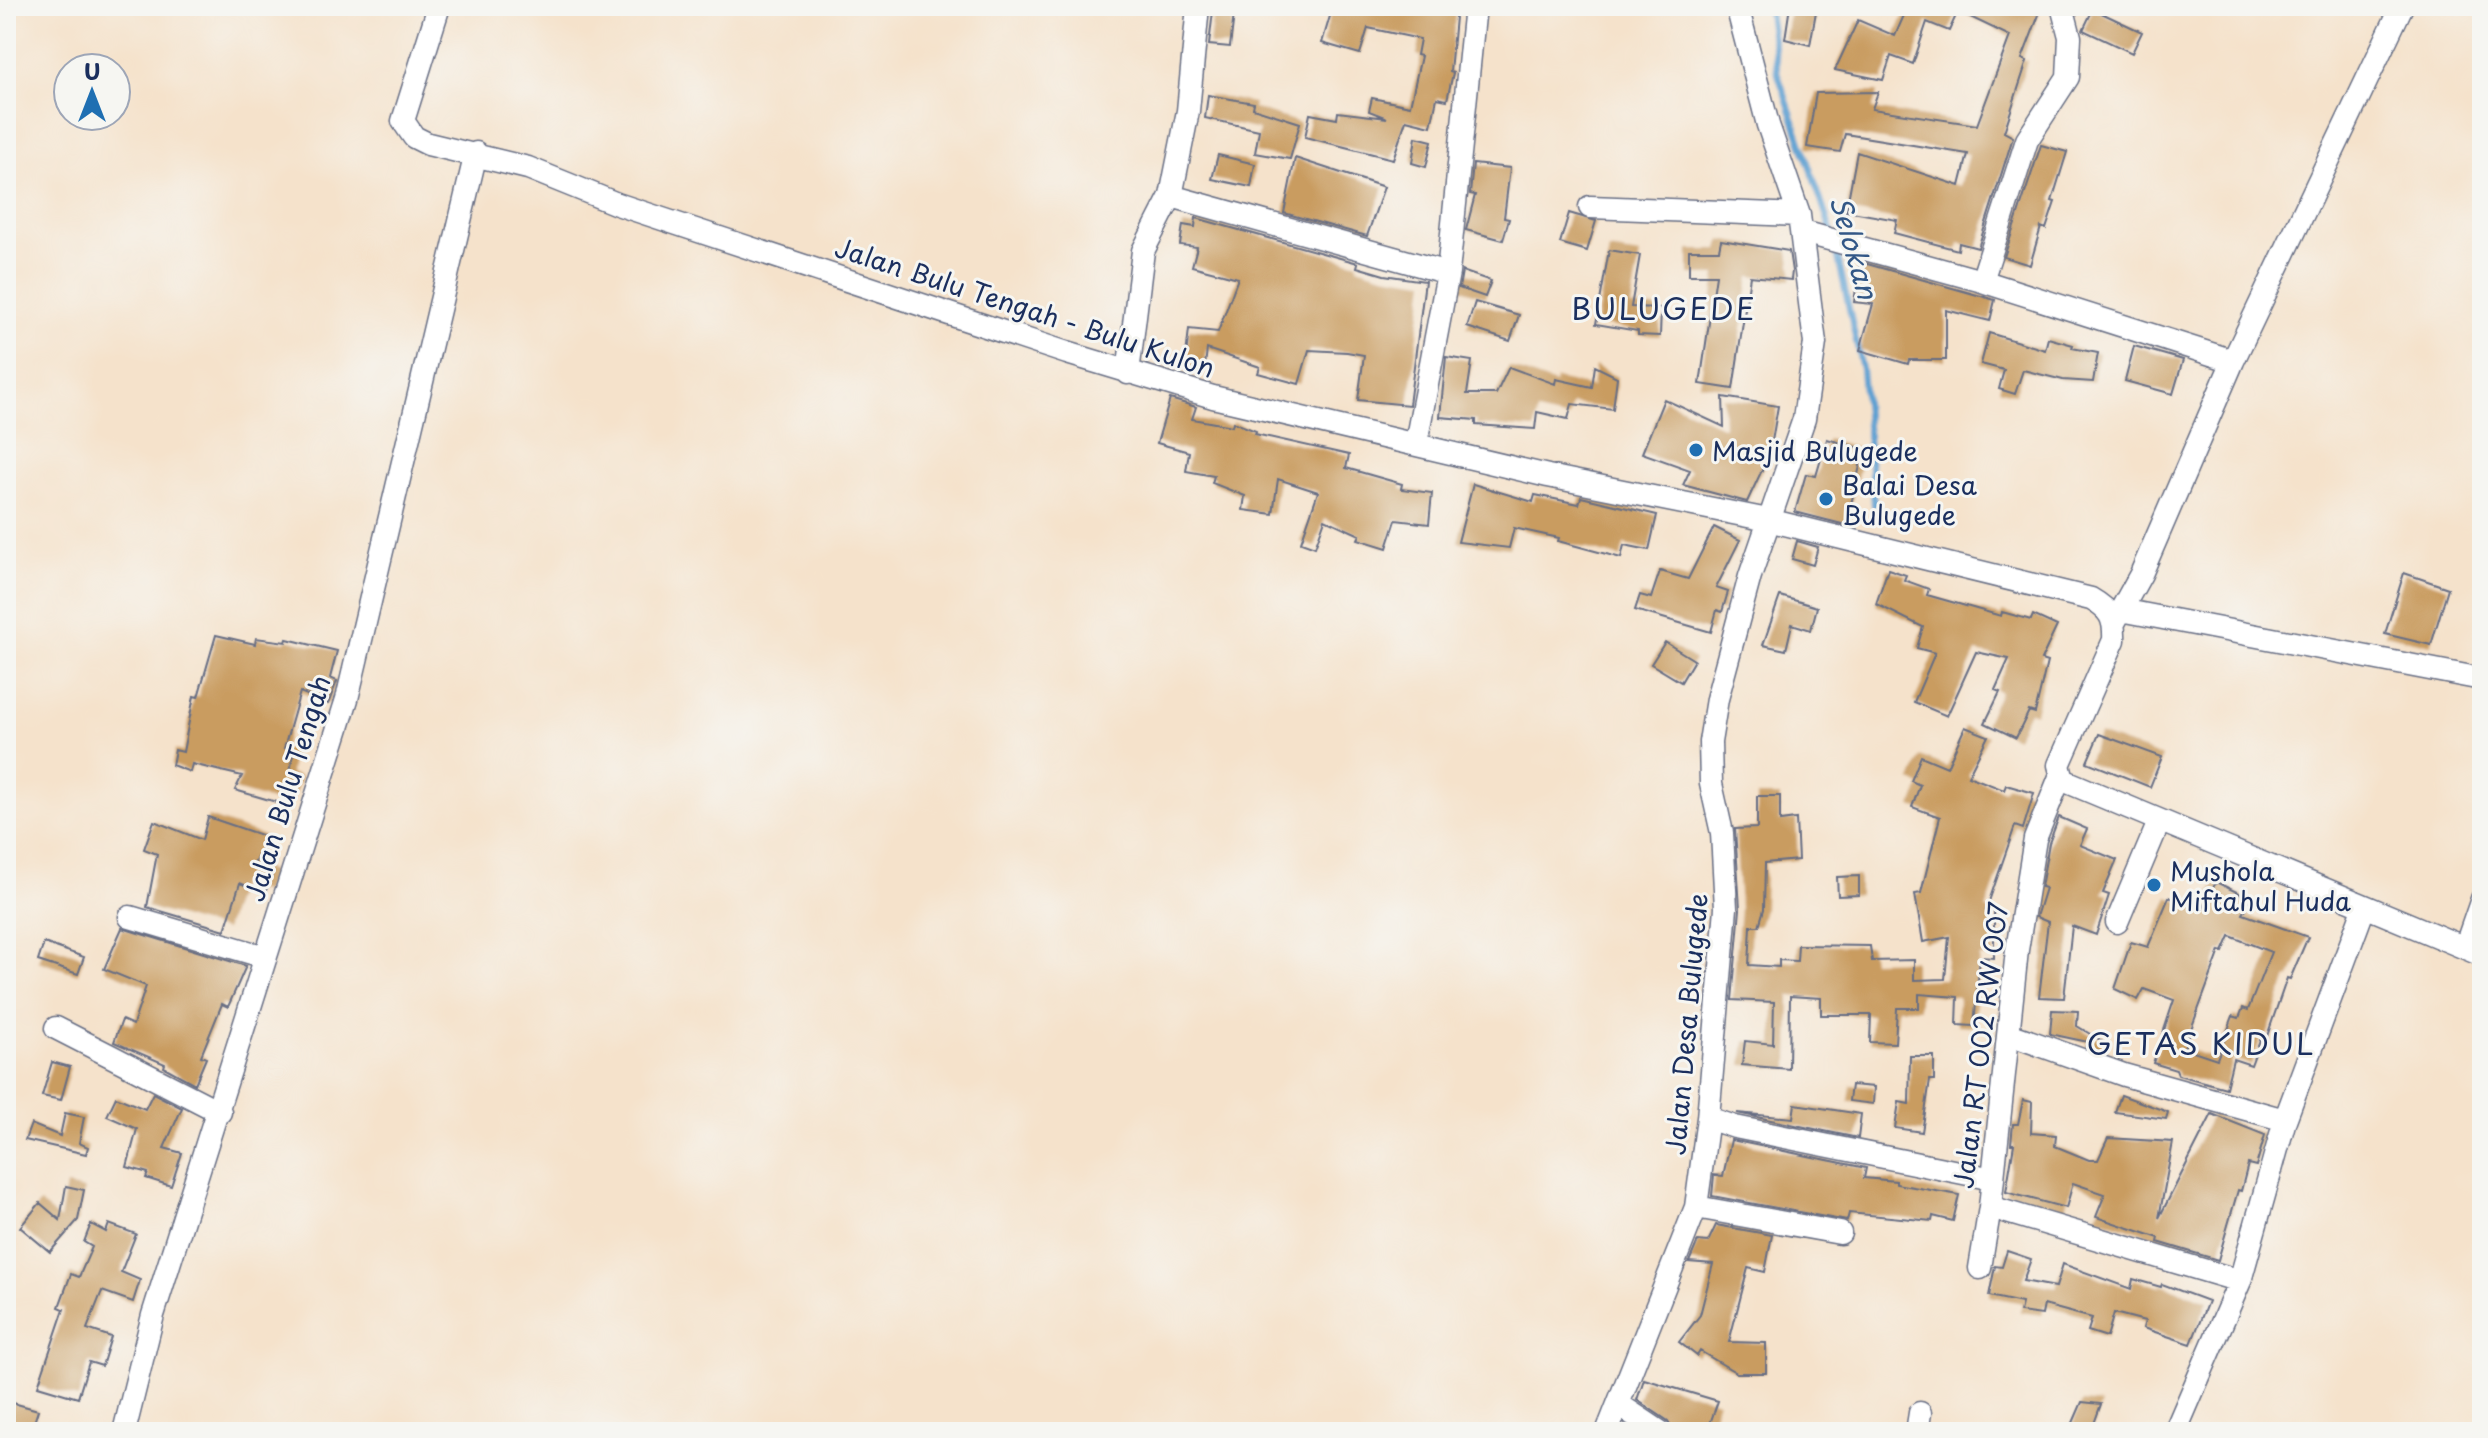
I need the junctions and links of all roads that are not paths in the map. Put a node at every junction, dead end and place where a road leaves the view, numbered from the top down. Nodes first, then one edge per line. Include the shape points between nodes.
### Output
1 (439, 6) edge
2 (1198, 6) edge
3 (1475, 6) edge
4 (1737, 6) edge
5 (2062, 6) edge
6 (2402, 6) edge
7 (476, 153) junction
8 (1171, 196) junction
9 (1590, 207) dead end
10 (1801, 224) junction
11 (1448, 273) junction
12 (1982, 281) junction
13 (2233, 361) junction
14 (1128, 373) junction
15 (1416, 443) junction
16 (1768, 520) junction
17 (2118, 616) junction
18 (2482, 679) edge
19 (2060, 777) junction
20 (2159, 822) junction
21 (2482, 899) edge
22 (2364, 908) junction
23 (130, 917) dead end
24 (2117, 922) dead end
25 (2473, 951) edge
26 (265, 957) junction
27 (56, 1028) dead end
28 (2009, 1034) junction
29 (220, 1112) junction
30 (1708, 1118) junction
31 (2285, 1120) junction
32 (1987, 1177) junction
33 (1696, 1207) junction
34 (1990, 1207) junction
35 (1840, 1233) dead end
36 (1980, 1268) dead end
37 (2240, 1281) junction
38 (1618, 1404) junction
39 (124, 1432) edge
40 (1607, 1432) edge
41 (1660, 1432) edge
42 (2175, 1432) edge

1 - 7 street, Jalan Bulu Tengah - Bulu Kulon via 403,121 414,137 428,144
2 - 8 street via 1188,111
3 - 11 street
4 - 10 street, Jalan Desa Bulugede
5 - 12 street via 2070,37 2068,77 2027,140
6 - 13 street, Jalan RT 002 RW 007
7 - 14 street, Jalan Bulu Tengah - Bulu Kulon
7 - 26 street, Jalan Bulu Tengah via 347,699
8 - 11 street
8 - 14 street via 1143,251
9 - 10 street
10 - 12 street via 1838,241
10 - 16 street, Jalan Desa Bulugede via 1813,319 1811,372 1804,419
11 - 15 street
12 - 13 street
13 - 17 street, Jalan RT 002 RW 007
14 - 15 street, Jalan Bulu Tengah - Bulu Kulon
15 - 16 street, Jalan Bulu Tengah - Bulu Kulon via 1548,476
16 - 17 street, Jalan Bulu Tengah - Bulu Kulon via 2091,599
16 - 30 street, Jalan Desa Bulugede via 1717,699 1710,742 1726,880
17 - 18 street
17 - 19 street, Jalan RT 002 RW 007 via 2107,662 2059,765
19 - 20 street
19 - 28 street, Jalan RT 002 RW 007 via 2035,839
20 - 22 street
20 - 24 street
21 - 25 street
22 - 25 street
22 - 31 street
23 - 26 street
26 - 29 street, Jalan Bulu Tengah
27 - 29 street
28 - 31 street via 2124,1075
28 - 32 street, Jalan RT 002 RW 007
29 - 39 street, Jalan Bulu Tengah via 153,1315
30 - 32 street
30 - 33 street, Jalan Desa Bulugede
31 - 37 street
32 - 34 street, Jalan RT 002 RW 007
33 - 35 street
33 - 38 street, Jalan Desa Bulugede
34 - 36 street
34 - 37 street, Jalan RT 002 RW 007
37 - 42 street
38 - 40 street, Jalan Desa Bulugede
38 - 41 street

